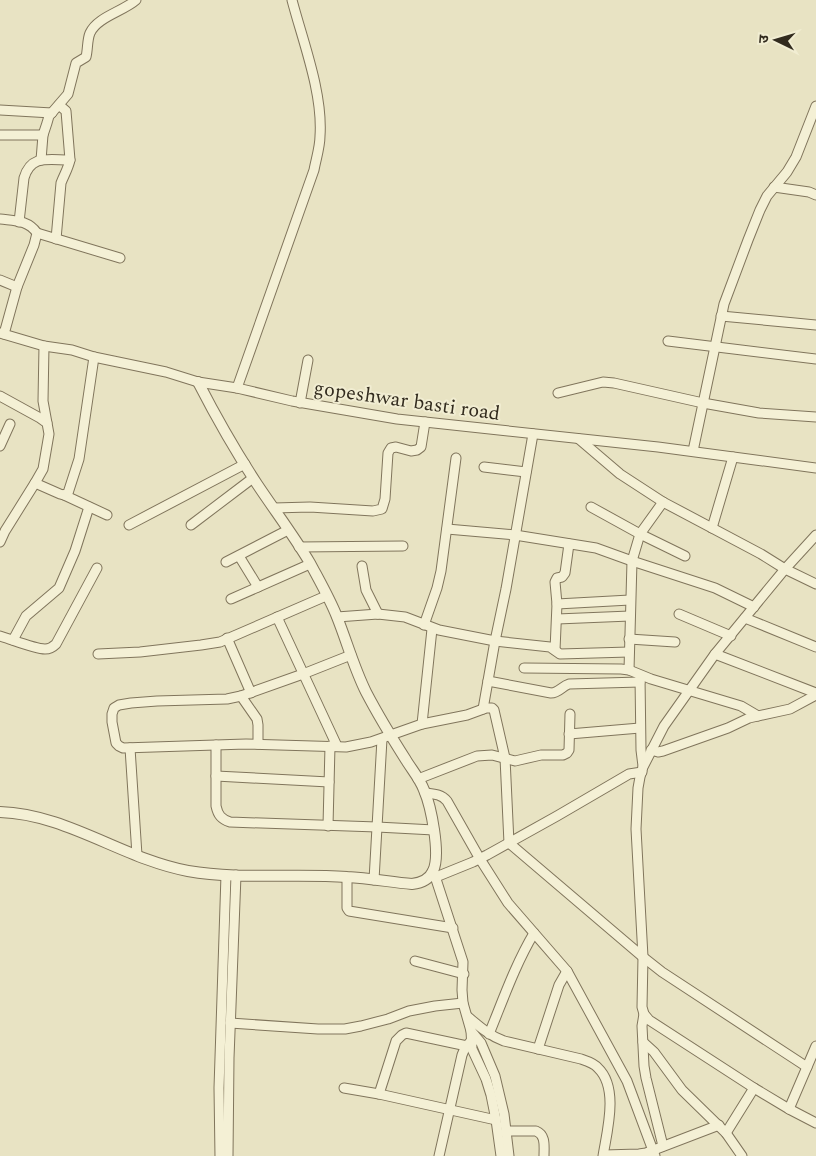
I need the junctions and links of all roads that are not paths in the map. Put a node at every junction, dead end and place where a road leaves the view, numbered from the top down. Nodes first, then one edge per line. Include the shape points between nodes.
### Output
1 (136, 0) edge
2 (292, 0) edge
3 (59, 105) junction
4 (816, 106) edge
5 (0, 110) edge
6 (52, 112) junction
7 (0, 135) edge
8 (43, 135) junction
9 (41, 160) junction
10 (70, 160) junction
11 (774, 187) junction
12 (816, 195) edge
13 (0, 219) edge
14 (19, 222) junction
15 (37, 233) junction
16 (56, 239) junction
17 (120, 258) dead end
18 (0, 280) edge
19 (17, 287) junction
20 (721, 316) junction
21 (816, 325) edge
22 (2, 334) edge
23 (668, 341) dead end
24 (44, 346) junction
25 (714, 347) junction
26 (94, 357) junction
27 (816, 359) edge
28 (308, 360) dead end
29 (198, 382) junction
30 (237, 388) junction
31 (558, 393) dead end
32 (0, 396) edge
33 (300, 402) junction
34 (703, 403) junction
35 (816, 417) edge
36 (425, 422) junction
37 (46, 423) junction
38 (10, 424) dead end
39 (533, 434) junction
40 (579, 439) junction
41 (0, 446) edge
42 (693, 451) junction
43 (733, 457) junction
44 (456, 458) dead end
45 (245, 464) junction
46 (484, 468) dead end
47 (816, 468) edge
48 (526, 472) junction
49 (254, 478) junction
50 (36, 483) junction
51 (64, 495) junction
52 (663, 502) junction
53 (89, 506) junction
54 (591, 506) dead end
55 (274, 508) junction
56 (107, 515) dead end
57 (129, 525) dead end
58 (191, 525) dead end
59 (712, 528) junction
60 (447, 529) junction
61 (288, 530) junction
62 (640, 534) junction
63 (516, 535) junction
64 (816, 535) edge
65 (0, 542) edge
66 (569, 544) junction
67 (299, 546) junction
68 (403, 546) dead end
69 (239, 556) junction
70 (685, 556) dead end
71 (632, 561) junction
72 (226, 562) dead end
73 (310, 564) junction
74 (362, 566) dead end
75 (97, 568) dead end
76 (785, 569) junction
77 (816, 584) edge
78 (258, 587) junction
79 (326, 596) junction
80 (231, 599) dead end
81 (630, 600) junction
82 (557, 604) junction
83 (754, 607) junction
84 (378, 614) junction
85 (679, 614) dead end
86 (630, 616) junction
87 (277, 617) junction
88 (337, 617) junction
89 (745, 618) junction
90 (557, 619) junction
91 (428, 627) junction
92 (0, 636) edge
93 (731, 636) junction
94 (227, 638) junction
95 (629, 639) junction
96 (12, 640) junction
97 (495, 641) junction
98 (675, 642) dead end
99 (816, 647) edge
100 (555, 650) junction
101 (629, 652) junction
102 (98, 654) dead end
103 (716, 654) junction
104 (351, 655) junction
105 (524, 668) dead end
106 (629, 670) junction
107 (303, 674) junction
108 (640, 679) junction
109 (488, 681) junction
110 (689, 690) junction
111 (251, 693) junction
112 (816, 694) edge
113 (241, 696) junction
114 (483, 709) junction
115 (570, 714) dead end
116 (758, 716) junction
117 (422, 724) junction
118 (640, 728) junction
119 (569, 734) junction
120 (386, 737) junction
121 (258, 744) junction
122 (216, 745) junction
123 (334, 746) junction
124 (130, 748) junction
125 (651, 750) junction
126 (505, 758) junction
127 (642, 769) junction
128 (216, 776) junction
129 (418, 779) junction
130 (329, 782) junction
131 (426, 793) junction
132 (0, 812) edge
133 (328, 826) junction
134 (377, 827) junction
135 (434, 830) junction
136 (509, 843) junction
137 (136, 855) junction
138 (480, 859) junction
139 (435, 874) junction
140 (231, 875) junction
141 (347, 877) junction
142 (374, 880) junction
143 (453, 928) junction
144 (534, 933) junction
145 (643, 957) junction
146 (415, 961) dead end
147 (566, 971) junction
148 (464, 974) junction
149 (463, 1003) junction
150 (644, 1014) junction
151 (468, 1017) junction
152 (230, 1023) junction
153 (489, 1034) junction
154 (470, 1039) junction
155 (643, 1042) junction
156 (816, 1046) edge
157 (538, 1049) junction
158 (807, 1067) junction
159 (344, 1088) dead end
160 (754, 1088) junction
161 (379, 1094) junction
162 (450, 1109) junction
163 (789, 1109) junction
164 (496, 1120) junction
165 (816, 1123) edge
166 (719, 1125) junction
167 (506, 1131) junction
168 (726, 1133) junction
169 (663, 1146) junction
170 (653, 1153) edge
171 (220, 1156) edge
172 (228, 1156) edge
173 (439, 1156) edge
174 (501, 1156) edge
175 (509, 1156) edge
176 (544, 1156) edge
177 (604, 1156) edge
178 (742, 1156) edge

1 - 3 street via 93,29 86,57 76,63 68,94
2 - 30 street via 316,88 320,137 314,170
3 - 6 street
3 - 10 street via 66,111
4 - 11 street via 796,158
5 - 6 street
6 - 8 street
7 - 8 street
8 - 9 street
9 - 10 street
9 - 14 street via 30,165 26,172
10 - 16 street via 61,183
11 - 12 street
11 - 20 street via 757,217
13 - 14 street
14 - 15 street via 32,227
15 - 16 street
15 - 19 street
16 - 17 street
18 - 19 street
19 - 22 street
20 - 21 street
20 - 25 street
22 - 24 street, gopeshwar basti road
23 - 25 street
24 - 26 street, gopeshwar basti road
24 - 37 street via 42,401
25 - 27 street
25 - 34 street
26 - 29 street, gopeshwar basti road
26 - 51 street via 79,459 68,493
28 - 33 street
29 - 30 street, gopeshwar basti road
29 - 45 street
30 - 33 street, gopeshwar basti road
31 - 34 street via 603,382
32 - 37 street
33 - 36 street, gopeshwar basti road
34 - 35 street via 759,413
34 - 42 street
36 - 39 street, gopeshwar basti road
36 - 55 street via 421,447 411,451 396,447 388,452 382,509
37 - 50 street via 49,434 46,458
38 - 41 street
39 - 40 street, gopeshwar basti road
39 - 48 street
40 - 42 street, gopeshwar basti road
40 - 52 street via 620,474
42 - 43 street, gopeshwar basti road
43 - 47 street, gopeshwar basti road
43 - 59 street
44 - 60 street
45 - 49 street
45 - 57 street
46 - 48 street
48 - 63 street
49 - 55 street
49 - 58 street
50 - 51 street
50 - 65 street
51 - 53 street
52 - 59 street
52 - 62 street
53 - 56 street
53 - 96 street via 59,588 26,616
54 - 62 street
55 - 61 street
59 - 76 street
60 - 63 street
60 - 91 street
61 - 67 street
61 - 69 street
62 - 70 street
62 - 71 street
63 - 66 street
63 - 97 street
64 - 76 street
66 - 71 street via 596,548
66 - 82 street via 565,573 555,582
67 - 68 street
67 - 73 street
69 - 72 street
69 - 78 street
71 - 81 street
71 - 83 street via 715,588
73 - 78 street
73 - 79 street
74 - 84 street via 366,590
75 - 96 street via 56,644 45,649
76 - 77 street
76 - 83 street
78 - 80 street
79 - 87 street
79 - 88 street
81 - 82 street
81 - 86 street
82 - 90 street
83 - 89 street
84 - 88 street
84 - 91 street via 405,617
85 - 93 street
86 - 90 street
86 - 95 street
87 - 94 street
87 - 107 street
88 - 104 street
89 - 93 street
89 - 99 street
90 - 100 street
91 - 97 street
91 - 117 street
92 - 96 street
93 - 103 street
94 - 102 street via 200,645
94 - 111 street
95 - 98 street
95 - 101 street
97 - 100 street
97 - 109 street
100 - 101 street via 560,654
101 - 106 street
103 - 110 street
103 - 112 street
104 - 107 street
104 - 120 street
105 - 106 street
106 - 108 street
107 - 111 street
107 - 123 street
108 - 109 street via 569,684 551,694
108 - 110 street
108 - 118 street
109 - 114 street
110 - 116 street via 741,706
110 - 125 street
111 - 113 street
112 - 116 street via 790,709
113 - 121 street via 257,719
113 - 124 street via 119,705 112,714 116,743
114 - 117 street
114 - 126 street via 494,710
115 - 119 street
116 - 125 street via 663,751
117 - 120 street
118 - 119 street
118 - 127 street
119 - 126 street via 567,753 515,761
120 - 123 street via 359,745
120 - 129 street
120 - 134 street
121 - 122 street
121 - 123 street
122 - 124 street
122 - 128 street
123 - 130 street
124 - 137 street
125 - 127 street
126 - 129 street via 477,756
126 - 136 street
127 - 136 street
127 - 145 street via 636,829
128 - 130 street
128 - 133 street via 216,806 223,820
129 - 131 street
130 - 133 street
131 - 135 street
131 - 138 street via 447,801
132 - 137 street via 41,817
133 - 134 street
134 - 135 street
134 - 142 street
135 - 139 street
136 - 138 street
136 - 145 street
137 - 140 street via 188,871
138 - 139 street
138 - 144 street via 508,903
139 - 142 street via 412,884
139 - 143 street
140 - 141 street
140 - 152 street
140 - 171 street via 219,1088
141 - 142 street
141 - 143 street via 349,911
143 - 148 street
144 - 147 street
144 - 153 street
145 - 150 street
145 - 158 street
146 - 148 street
147 - 157 street
147 - 170 street via 627,1081
148 - 149 street
149 - 151 street
149 - 152 street via 409,1011 345,1029
150 - 155 street
150 - 160 street
151 - 153 street
151 - 154 street
152 - 172 street
153 - 157 street
154 - 161 street via 402,1035 396,1041
154 - 162 street via 462,1055
154 - 164 street via 486,1078
154 - 167 street via 481,1043 495,1076
155 - 166 street via 682,1090
155 - 169 street via 646,1078
156 - 158 street
157 - 177 street via 592,1063 603,1073 610,1099
158 - 163 street
159 - 161 street
160 - 163 street
160 - 168 street
161 - 162 street
162 - 164 street
162 - 173 street
163 - 165 street
164 - 174 street
166 - 168 street
166 - 169 street
167 - 175 street
167 - 176 street via 539,1132 543,1137
168 - 178 street
169 - 170 street
170 - 177 street

